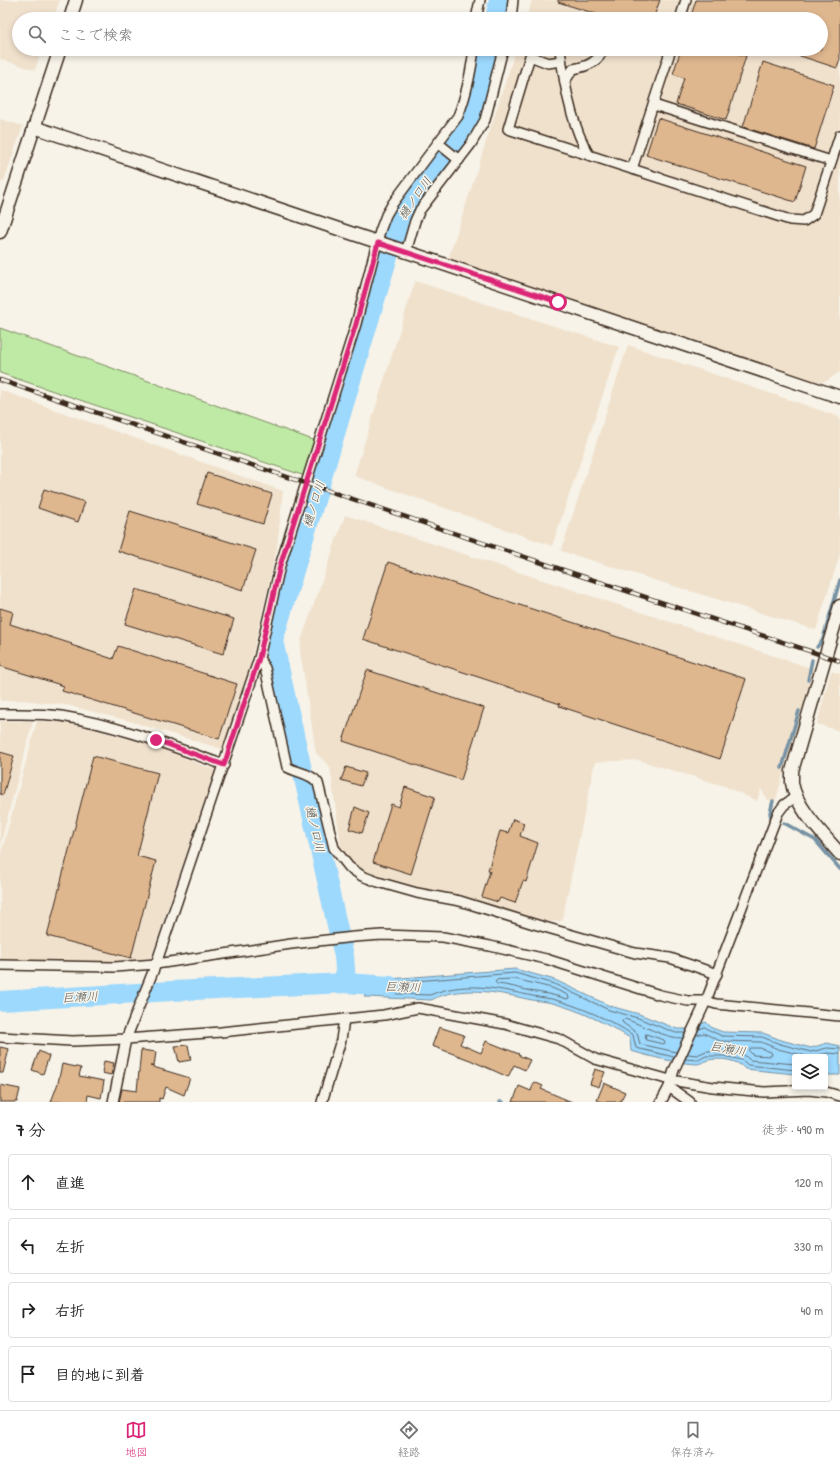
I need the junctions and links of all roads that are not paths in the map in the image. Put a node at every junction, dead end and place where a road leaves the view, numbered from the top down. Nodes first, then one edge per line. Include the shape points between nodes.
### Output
1 (76, 0) edge
2 (480, 0) edge
3 (510, 0) edge
4 (686, 0) edge
5 (72, 12) edge
6 (477, 12) edge
7 (511, 12) edge
8 (682, 12) edge
9 (58, 56) edge
10 (473, 56) edge
11 (501, 56) edge
12 (561, 56) edge
13 (599, 56) edge
14 (669, 56) edge
15 (561, 61) junction
16 (565, 81) junction
17 (654, 105) junction
18 (34, 127) junction
19 (840, 134) edge
20 (440, 145) junction
21 (589, 156) junction
22 (458, 159) junction
23 (831, 161) junction
24 (632, 169) junction
25 (4, 209) edge
26 (0, 232) edge
27 (380, 244) junction
28 (403, 251) junction
29 (840, 397) edge
30 (840, 606) edge
31 (259, 658) junction
32 (0, 714) edge
33 (224, 765) junction
34 (797, 796) junction
35 (840, 854) edge
36 (0, 965) edge
37 (155, 966) junction
38 (717, 974) junction
39 (705, 1003) junction
40 (840, 1016) edge
41 (344, 1019) junction
42 (128, 1035) junction
43 (0, 1037) edge
44 (670, 1084) junction
45 (840, 1096) edge
46 (113, 1102) edge
47 (322, 1102) edge
48 (661, 1102) edge
49 (690, 1102) edge

1 - 5 street
2 - 6 street
3 - 7 street
4 - 8 street
9 - 18 street
10 - 20 street via 463,103
11 - 22 street via 485,120 471,144
12 - 15 street
13 - 16 street via 586,66 573,69
14 - 17 street
15 - 16 street
15 - 21 street via 548,63 530,56 508,129
16 - 21 street via 577,133
17 - 23 street
17 - 24 street
18 - 25 street
18 - 27 street
19 - 23 street
20 - 22 street
20 - 27 street via 393,203 380,231
21 - 24 street
22 - 28 street via 420,210
23 - 24 street via 814,214 804,221 790,220
25 - 26 street
27 - 28 street
27 - 31 street via 280,566
28 - 29 street
30 - 34 street via 792,771 792,784
31 - 33 street
31 - 38 street via 265,668 287,767 311,776 318,783 334,848 349,867 362,876 417,893 460,901 635,953 670,958
32 - 33 street via 60,716 102,725 156,740
33 - 37 street
34 - 35 street via 815,824
34 - 38 street via 778,813
36 - 37 street
37 - 39 street via 291,944 382,935 443,937 546,959 660,995
37 - 42 street
38 - 39 street
39 - 40 street
39 - 44 street
41 - 42 street via 221,1032
41 - 44 street via 418,1008 457,1014 559,1039 595,1059
41 - 47 street via 341,1040
42 - 43 street via 72,1041
42 - 46 street
44 - 45 street via 764,1092 814,1091
44 - 48 street
44 - 49 street

